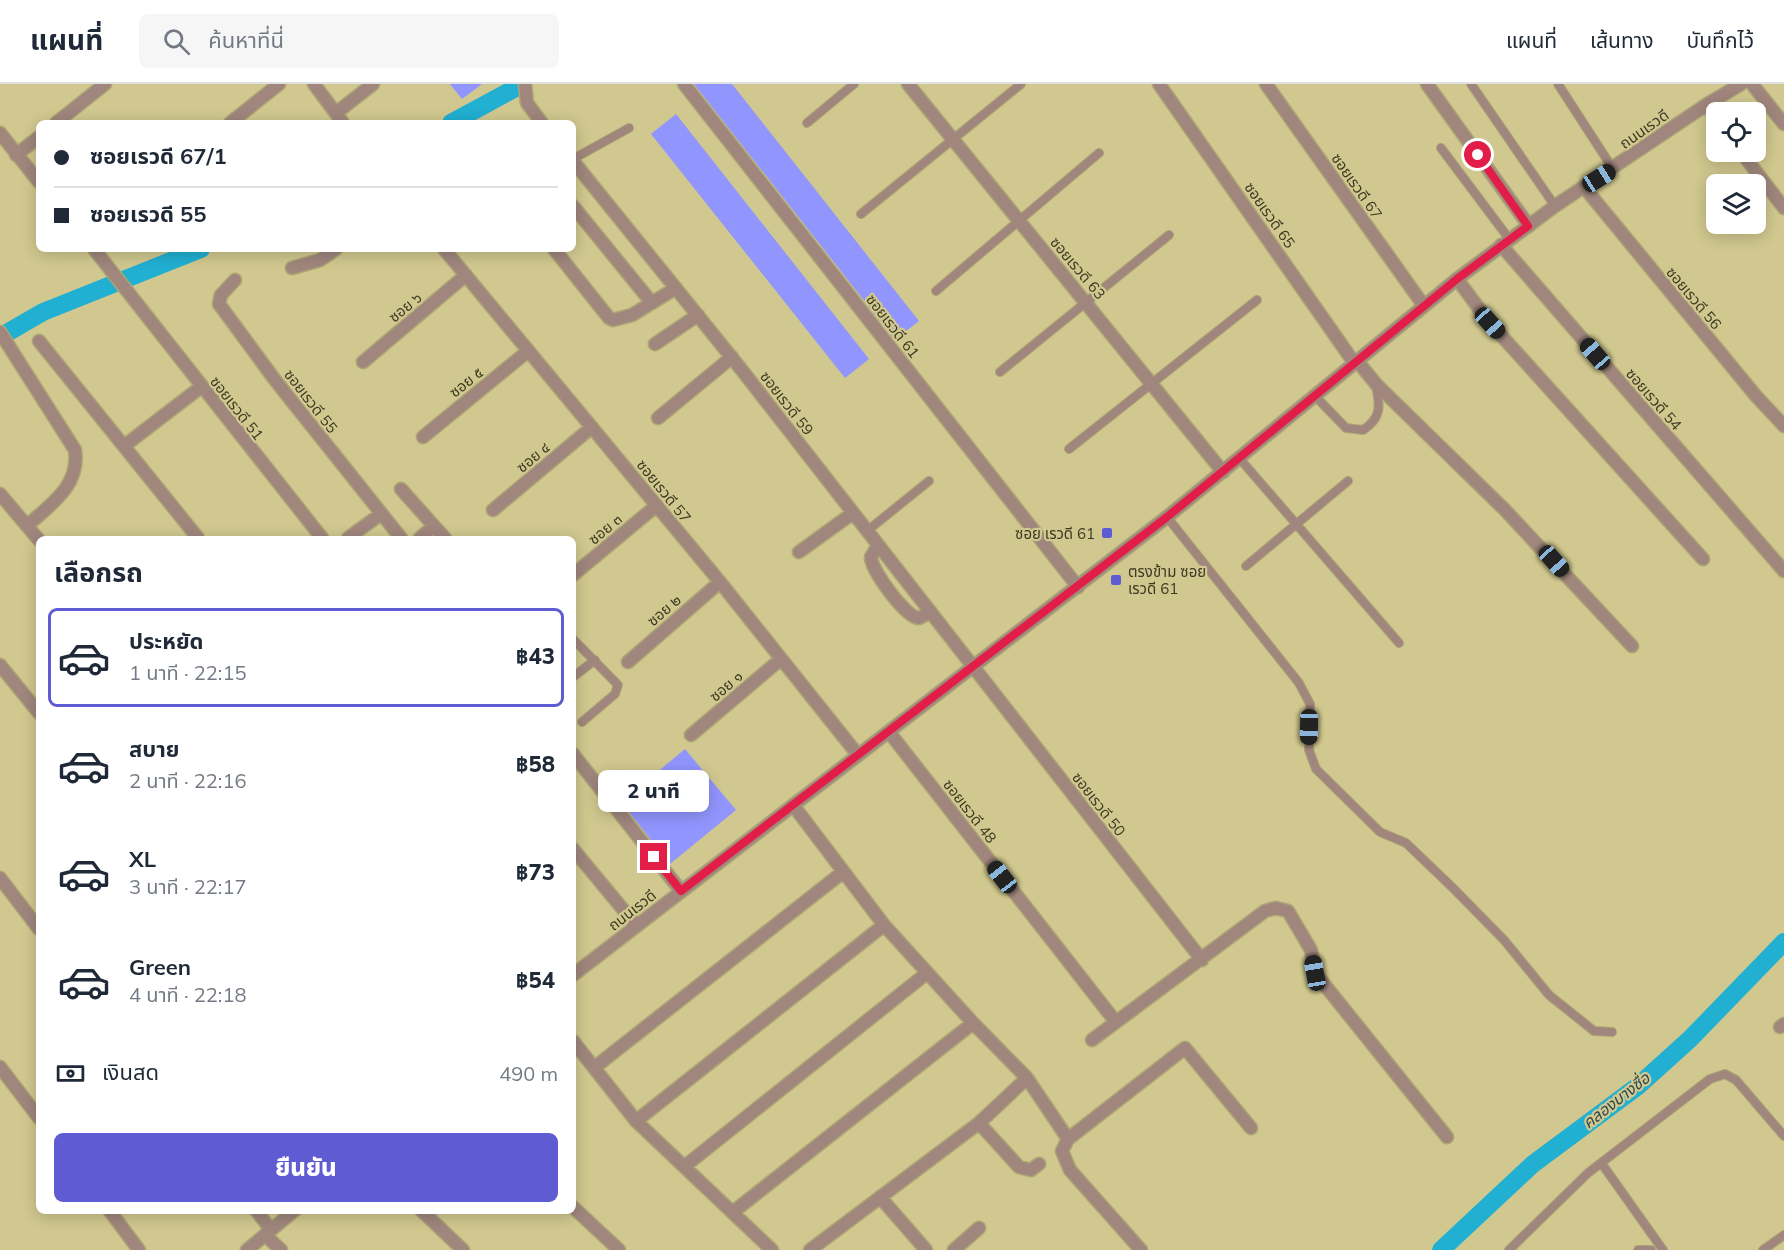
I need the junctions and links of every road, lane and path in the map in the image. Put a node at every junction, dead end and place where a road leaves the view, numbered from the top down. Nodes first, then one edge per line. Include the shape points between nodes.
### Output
1 (105, 84) edge
2 (279, 84) edge
3 (314, 84) edge
4 (373, 84) edge
5 (525, 84) edge
6 (684, 84) edge
7 (854, 84) edge
8 (908, 84) edge
9 (1021, 84) edge
10 (1159, 84) edge
11 (1266, 84) edge
12 (1427, 84) edge
13 (1471, 84) edge
14 (1558, 84) edge
15 (1741, 84) edge
16 (1752, 84) edge
17 (1711, 102) edge
18 (1706, 105) edge
19 (340, 118) edge
20 (60, 120) edge
21 (234, 120) edge
22 (539, 120) edge
23 (807, 123) dead end
24 (1784, 124) edge
25 (629, 128) dead end
26 (0, 133) edge
27 (36, 139) edge
28 (953, 140) junction
29 (1441, 148) dead end
30 (1099, 153) dead end
31 (16, 154) junction
32 (576, 158) edge
33 (1749, 162) edge
34 (576, 164) edge
35 (1613, 169) junction
36 (36, 178) edge
37 (1584, 188) junction
38 (1555, 206) junction
39 (1784, 208) edge
40 (576, 210) edge
41 (861, 214) dead end
42 (1019, 221) junction
43 (1528, 226) junction
44 (1169, 235) dead end
45 (1505, 243) junction
46 (96, 252) edge
47 (332, 252) edge
48 (447, 252) edge
49 (556, 252) edge
50 (292, 268) dead end
51 (466, 275) junction
52 (1457, 279) junction
53 (235, 280) dead end
54 (676, 288) junction
55 (936, 291) dead end
56 (1257, 300) dead end
57 (652, 303) junction
58 (1087, 303) junction
59 (1424, 306) junction
60 (698, 315) junction
61 (0, 332) edge
62 (39, 341) dead end
63 (655, 344) dead end
64 (528, 351) junction
65 (732, 357) junction
66 (363, 362) dead end
67 (1356, 363) junction
68 (1000, 372) dead end
69 (1150, 383) junction
70 (1376, 384) junction
71 (201, 387) junction
72 (1315, 396) junction
73 (658, 418) dead end
74 (1784, 426) edge
75 (592, 427) junction
76 (423, 436) dead end
77 (124, 446) junction
78 (1069, 449) dead end
79 (1240, 459) junction
80 (1222, 472) junction
81 (929, 480) dead end
82 (1348, 481) dead end
83 (401, 489) dead end
84 (0, 494) edge
85 (656, 506) junction
86 (493, 510) dead end
87 (853, 513) junction
88 (381, 514) junction
89 (1167, 517) junction
90 (27, 526) junction
91 (434, 526) junction
92 (1297, 526) junction
93 (867, 531) junction
94 (36, 536) edge
95 (196, 536) edge
96 (320, 536) edge
97 (351, 536) edge
98 (399, 536) edge
99 (422, 536) edge
100 (443, 536) edge
101 (878, 545) junction
102 (799, 552) dead end
103 (1703, 559) dead end
104 (1246, 566) dead end
105 (1784, 571) edge
106 (576, 572) edge
107 (720, 582) junction
108 (1078, 587) junction
109 (931, 612) junction
110 (576, 642) edge
111 (1399, 643) dead end
112 (1632, 646) dead end
113 (781, 659) junction
114 (595, 660) junction
115 (628, 662) dead end
116 (0, 665) edge
117 (973, 666) junction
118 (576, 675) edge
119 (36, 709) edge
120 (582, 722) dead end
121 (889, 732) junction
122 (691, 735) dead end
123 (858, 755) junction
124 (576, 758) edge
125 (793, 805) junction
126 (576, 853) edge
127 (843, 872) junction
128 (0, 878) edge
129 (681, 891) junction
130 (36, 925) edge
131 (884, 925) junction
132 (636, 926) junction
133 (1202, 960) junction
134 (576, 973) edge
135 (927, 973) junction
136 (1115, 1021) junction
137 (973, 1023) junction
138 (1612, 1032) dead end
139 (1092, 1040) dead end
140 (576, 1044) edge
141 (595, 1066) junction
142 (0, 1067) edge
143 (1027, 1078) junction
144 (36, 1114) edge
145 (636, 1121) junction
146 (979, 1123) junction
147 (1251, 1128) dead end
148 (1784, 1136) edge
149 (1447, 1137) dead end
150 (1068, 1139) junction
151 (1039, 1164) dead end
152 (1602, 1164) junction
153 (685, 1166) junction
154 (880, 1197) junction
155 (576, 1210) edge
156 (733, 1212) junction
157 (112, 1214) edge
158 (258, 1214) edge
159 (290, 1214) edge
160 (426, 1214) edge
161 (979, 1228) dead end
162 (268, 1233) junction
163 (1784, 1235) edge
164 (139, 1250) edge
165 (247, 1250) edge
166 (280, 1250) edge
167 (463, 1250) edge
168 (619, 1250) edge
169 (772, 1250) edge
170 (810, 1250) edge
171 (927, 1250) edge
172 (954, 1250) edge
173 (1141, 1250) edge
174 (1509, 1250) edge
175 (1638, 1250) edge
176 (1651, 1250) edge
177 (1663, 1250) edge
178 (1763, 1250) edge

1 - 20 street
2 - 21 street
3 - 19 street
4 - 19 street
5 - 22 street via 531,110
6 - 108 street, ซอยเรวดี 61
7 - 23 lane
8 - 28 street, ซอยเรวดี 63
9 - 28 lane
10 - 67 street, ซอยเรวดี 65
11 - 59 street, ซอยเรวดี 67
12 - 43 street
13 - 38 lane
14 - 35 lane
15 - 17 street, ถนนเรวดี
16 - 24 street
18 - 35 street, ถนนเรวดี
25 - 32 lane
26 - 31 street
27 - 31 street
28 - 41 lane
28 - 42 street, ซอยเรวดี 63
29 - 45 lane
30 - 42 lane
31 - 36 street
33 - 39 street
34 - 54 street, ซอยเรวดี 59
35 - 37 street, ถนนเรวดี
37 - 38 street, ถนนเรวดี
37 - 74 street, ซอยเรวดี 56
38 - 43 street, ถนนเรวดี
40 - 57 street
42 - 55 lane
42 - 58 street, ซอยเรวดี 63
43 - 45 street, ถนนเรวดี
44 - 58 lane
45 - 52 street, ถนนเรวดี
45 - 105 street, ซอยเรวดี 54
46 - 71 street, ซอยเรวดี 51
47 - 50 street via 320,260
48 - 51 street, ซอยเรวดี 57
49 - 57 street via 609,318 619,320
51 - 64 street, ซอยเรวดี 57
51 - 66 street, ซอย ๖
52 - 59 street, ถนนเรวดี
52 - 103 street via 1490,323
53 - 88 street, ซอยเรวดี 55 via 221,295 219,304
54 - 57 street
54 - 60 street, ซอยเรวดี 59
56 - 69 lane
58 - 68 lane
58 - 69 street, ซอยเรวดี 63
59 - 67 street, ถนนเรวดี
60 - 63 street
60 - 65 street, ซอยเรวดี 59
61 - 90 street via 75,450 77,465 72,481
62 - 77 street
64 - 75 street, ซอยเรวดี 57
64 - 76 street, ซอย ๕
65 - 73 street
65 - 87 street, ซอยเรวดี 59
67 - 70 street, ซอยเรวดี 65
67 - 72 street, ถนนเรวดี
69 - 78 lane
69 - 80 street, ซอยเรวดี 63
70 - 72 lane via 1378,416 1363,430 1346,428
70 - 112 street, ซอยเรวดี 65 via 1504,509
71 - 77 street
71 - 96 street, ซอยเรวดี 51
72 - 79 street, ถนนเรวดี
75 - 85 street, ซอยเรวดี 57
75 - 86 street, ซอย ๔
77 - 95 street
79 - 80 street, ถนนเรวดี
79 - 92 lane
80 - 89 street, ถนนเรวดี
81 - 93 lane
82 - 92 lane
83 - 91 street
84 - 90 street
85 - 106 street, ซอย ๓
85 - 107 street, ซอยเรวดี 57
87 - 93 street, ซอยเรวดี 59
87 - 102 street
88 - 97 street
88 - 98 street, ซอยเรวดี 55
89 - 108 street, ถนนเรวดี
89 - 138 lane via 1299,683 1310,704 1309,750 1316,769 1380,832 1406,843 1453,888 1504,940 1549,995 1594,1031
90 - 94 street
91 - 99 street
91 - 100 street
92 - 104 lane
92 - 111 lane
93 - 101 street, ซอยเรวดี 59
101 - 109 street, ซอยเรวดี 59
101 - 109 street via 871,557 874,568 908,614 920,618
107 - 113 street, ซอยเรวดี 57
107 - 115 street, ซอย ๒
108 - 117 street, ถนนเรวดี
109 - 117 street, ซอยเรวดี 59
110 - 114 lane
113 - 122 street, ซอย ๑
113 - 123 street, ซอยเรวดี 57
114 - 118 lane
114 - 120 lane via 619,689
116 - 119 street
117 - 121 street, ถนนเรวดี
117 - 133 street, ซอยเรวดี 50
121 - 123 street, ถนนเรวดี
121 - 136 street, ซอยเรวดี 48
123 - 125 street, ถนนเรวดี
124 - 129 street
125 - 127 street
125 - 129 street, ถนนเรวดี
126 - 132 street
127 - 131 street
127 - 141 street
128 - 130 street
129 - 132 street, ถนนเรวดี
131 - 135 street
131 - 145 street
132 - 134 street, ถนนเรวดี
133 - 136 street
133 - 149 street via 1265,911 1288,911 1311,950 1315,973
135 - 137 street
135 - 153 street
136 - 139 street
137 - 143 street
137 - 156 street
140 - 141 street
141 - 145 street
142 - 144 street
143 - 146 street
143 - 150 street
145 - 153 street
146 - 151 street via 1019,1167 1030,1170
146 - 154 street
147 - 150 street via 1185,1048
148 - 152 lane via 1736,1080 1725,1074 1710,1079
150 - 173 street via 1062,1151 1070,1170
152 - 174 lane
152 - 177 lane
153 - 156 street
154 - 170 street
154 - 171 street
155 - 168 street
156 - 169 street
157 - 164 street
158 - 162 street
159 - 162 street
160 - 167 street
161 - 172 street
162 - 165 street
162 - 166 street
163 - 178 lane
175 - 176 lane

